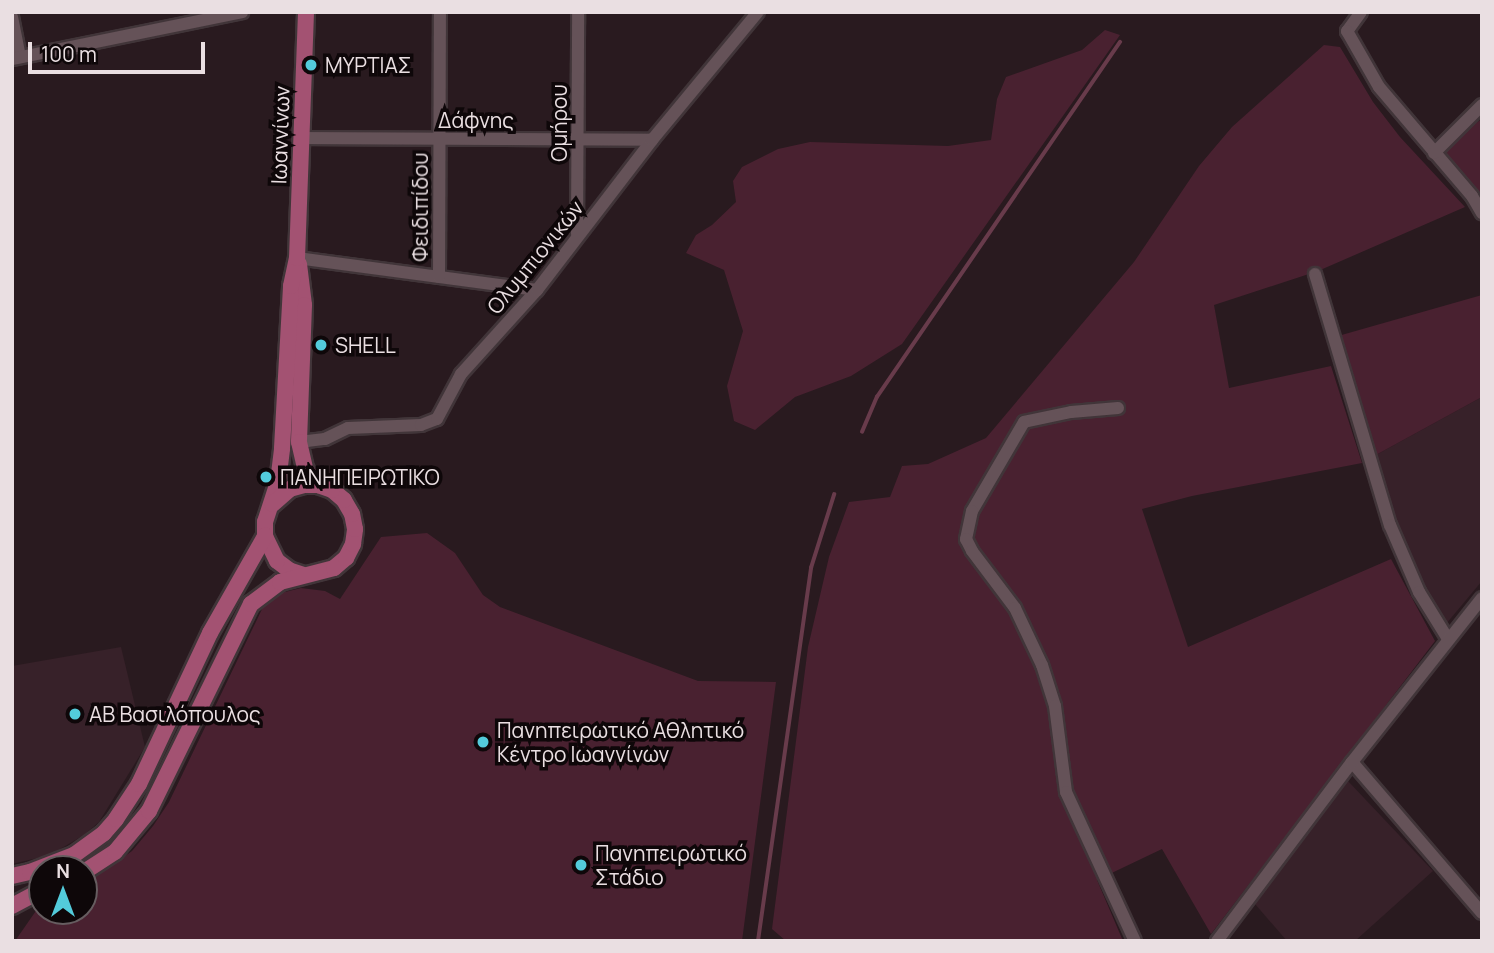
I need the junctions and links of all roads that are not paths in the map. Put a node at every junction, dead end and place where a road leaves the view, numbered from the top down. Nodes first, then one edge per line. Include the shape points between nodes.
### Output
1 (242, 12) edge
2 (306, 12) edge
3 (440, 12) edge
4 (578, 12) edge
5 (758, 12) edge
6 (1361, 12) edge
7 (207, 16) edge
8 (12, 17) edge
9 (16, 58) edge
10 (1482, 106) edge
11 (300, 138) junction
12 (439, 139) junction
13 (579, 140) junction
14 (652, 140) junction
15 (1434, 153) junction
16 (1482, 213) edge
17 (578, 234) junction
18 (297, 258) junction
19 (1315, 274) dead end
20 (439, 277) junction
21 (537, 290) junction
22 (1118, 408) dead end
23 (299, 442) junction
24 (318, 485) junction
25 (270, 508) junction
26 (265, 536) junction
27 (304, 575) junction
28 (1482, 598) edge
29 (1448, 639) junction
30 (1352, 762) junction
31 (98, 863) edge
32 (12, 876) edge
33 (28, 897) edge
34 (12, 906) edge
35 (1482, 913) edge
36 (1135, 941) edge
37 (1217, 941) edge

1 - 7 street
2 - 11 main road, Ιωαννίνων
3 - 12 street, Φειδιπίδου
4 - 13 street, Ομήρου
5 - 14 street, Ολυμπιονικών
6 - 15 street via 1347,31 1379,87
7 - 9 street
8 - 9 street
10 - 15 street
11 - 12 street, Δάφνης
11 - 18 main road, Ιωαννίνων
12 - 13 street, Δάφνης
12 - 20 street, Φειδιπίδου
13 - 14 street, Δάφνης
13 - 17 street, Ομήρου
14 - 17 street, Ολυμπιονικών
15 - 16 street
17 - 21 street, Ολυμπιονικών
18 - 20 street
18 - 23 main road via 304,305
18 - 25 main road via 291,286 281,469
19 - 29 street via 1390,525 1419,592
20 - 21 street
21 - 23 street, Ολυμπιονικών via 453,383 433,421 348,428 326,439
22 - 36 street via 1024,422 972,511 966,538 1015,608 1034,647 1053,697 1066,792
23 - 24 main road via 305,469
24 - 25 main road via 290,489
24 - 27 main road via 332,490 348,507 355,529 353,544 334,568
25 - 26 main road
26 - 27 main road via 277,561
26 - 32 main road via 210,633 139,784 116,819 74,855
27 - 31 main road via 280,582 251,604 149,811 115,852
28 - 29 street
29 - 30 street
30 - 35 street
30 - 37 street
33 - 34 main road

